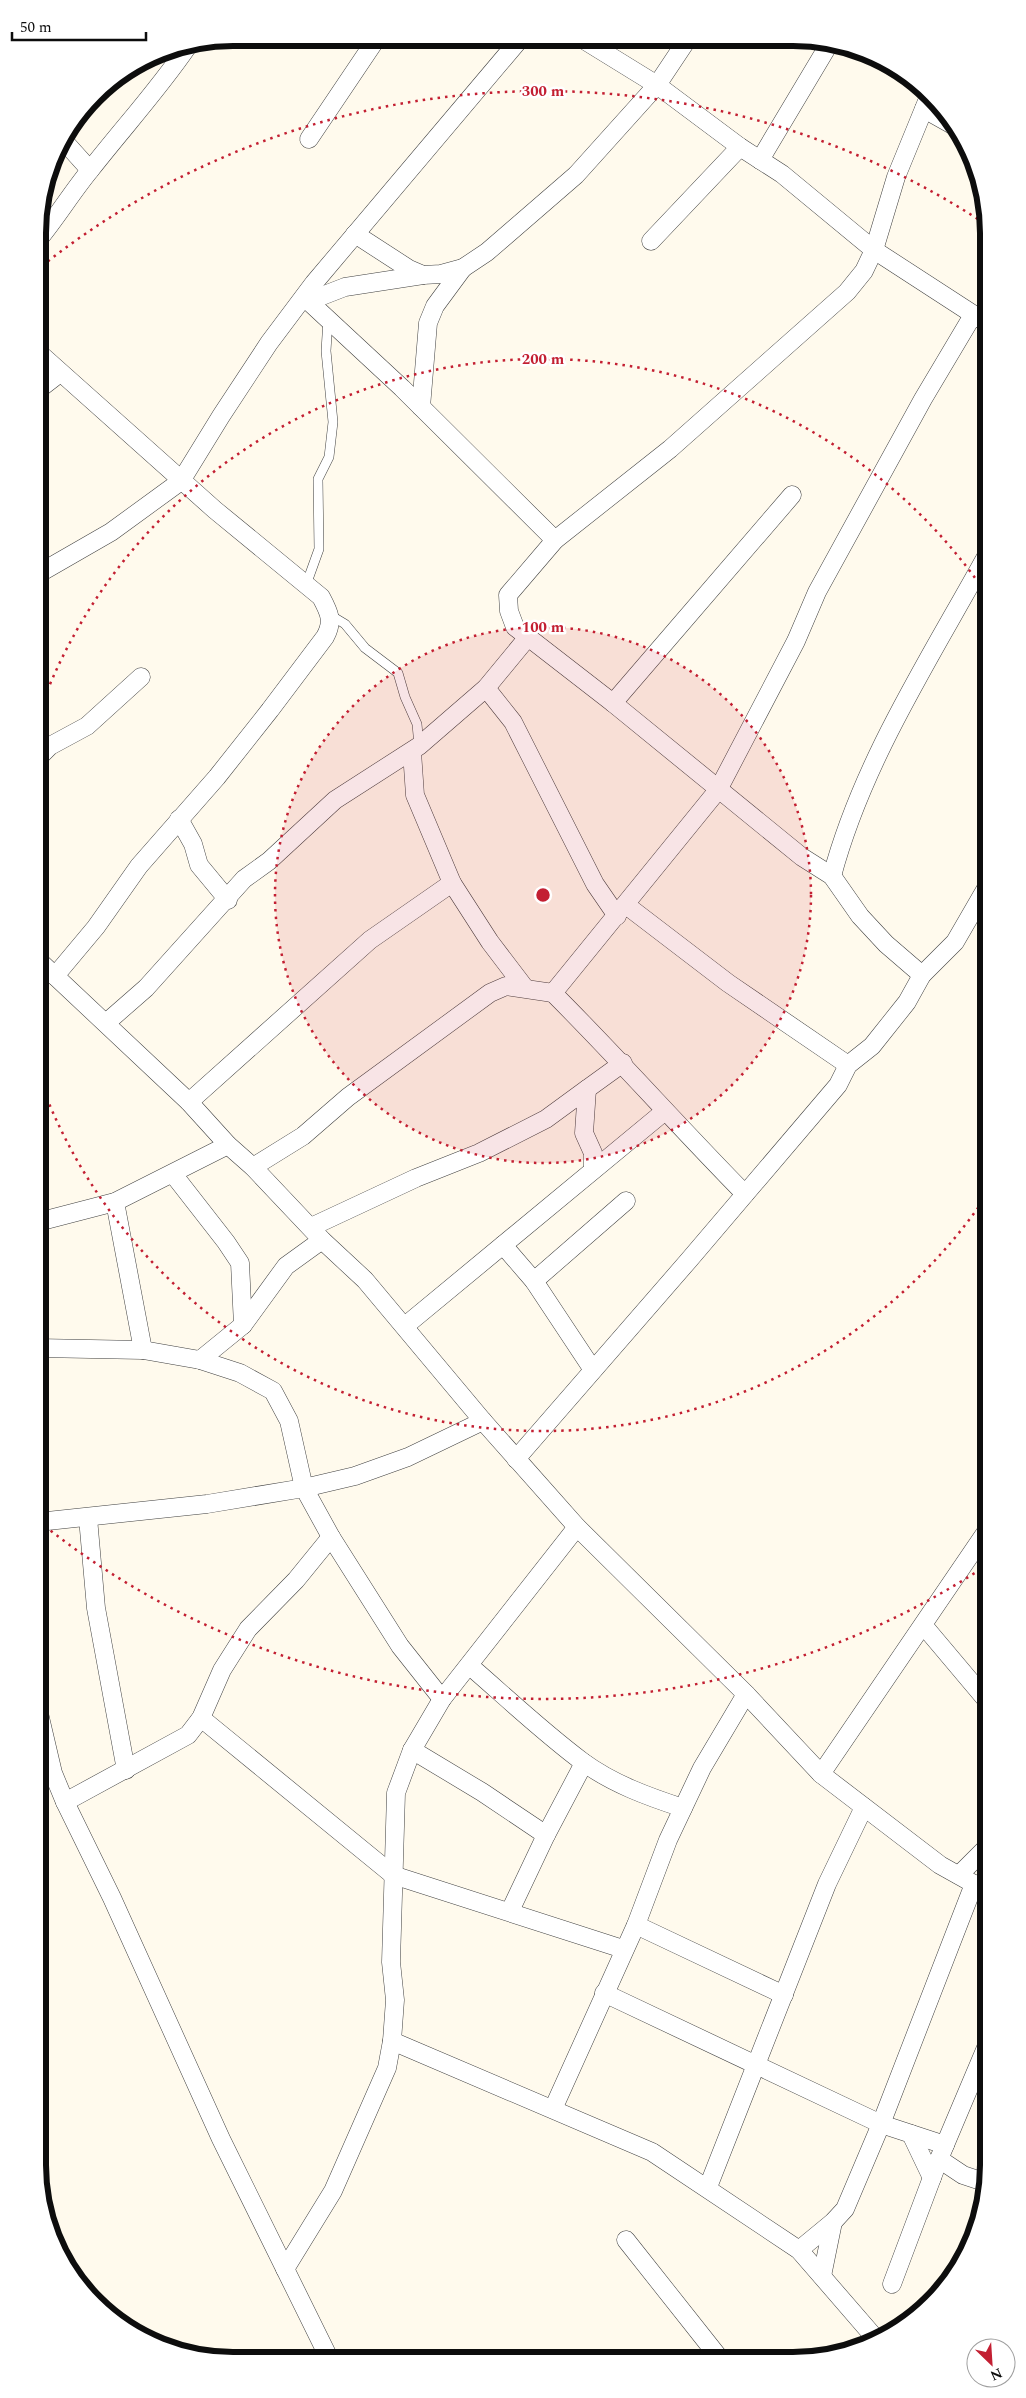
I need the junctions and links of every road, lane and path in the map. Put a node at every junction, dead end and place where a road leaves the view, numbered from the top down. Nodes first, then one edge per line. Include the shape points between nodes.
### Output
1 (372, 46) edge
2 (514, 46) edge
3 (594, 46) edge
4 (683, 46) edge
5 (826, 49) edge
6 (183, 54) edge
7 (657, 85) junction
8 (926, 103) edge
9 (309, 139) dead end
10 (68, 146) edge
11 (740, 147) junction
12 (760, 160) junction
13 (90, 170) junction
14 (46, 230) edge
15 (355, 234) junction
16 (651, 240) dead end
17 (874, 250) junction
18 (463, 268) junction
19 (424, 275) junction
20 (307, 299) junction
21 (328, 319) junction
22 (980, 319) edge
23 (980, 321) edge
24 (46, 360) edge
25 (423, 372) junction
26 (60, 373) junction
27 (46, 384) edge
28 (402, 388) junction
29 (422, 407) junction
30 (181, 481) junction
31 (792, 495) dead end
32 (554, 540) junction
33 (980, 568) edge
34 (46, 569) edge
35 (306, 585) junction
36 (330, 615) junction
37 (528, 637) junction
38 (141, 677) dead end
39 (486, 688) junction
40 (613, 703) junction
41 (415, 749) junction
42 (46, 750) edge
43 (718, 790) junction
44 (179, 819) junction
45 (832, 876) junction
46 (452, 883) junction
47 (980, 899) edge
48 (228, 900) junction
49 (621, 910) junction
50 (46, 968) edge
51 (55, 976) junction
52 (922, 976) junction
53 (525, 988) junction
54 (553, 993) junction
55 (106, 1023) junction
56 (623, 1063) junction
57 (848, 1065) junction
58 (587, 1089) junction
59 (189, 1102) junction
60 (665, 1112) junction
61 (228, 1145) junction
62 (253, 1167) junction
63 (593, 1170) junction
64 (173, 1174) junction
65 (745, 1194) junction
66 (626, 1201) dead end
67 (115, 1202) junction
68 (46, 1220) edge
69 (316, 1234) junction
70 (503, 1245) junction
71 (534, 1281) junction
72 (243, 1325) junction
73 (405, 1326) junction
74 (46, 1348) edge
75 (143, 1350) junction
76 (200, 1360) junction
77 (593, 1370) junction
78 (483, 1421) junction
79 (516, 1459) junction
80 (304, 1488) junction
81 (88, 1518) junction
82 (46, 1521) edge
83 (577, 1527) junction
84 (331, 1537) junction
85 (980, 1541) edge
86 (924, 1626) junction
87 (470, 1666) junction
88 (980, 1692) edge
89 (746, 1694) junction
90 (442, 1699) junction
91 (201, 1718) junction
92 (46, 1743) edge
93 (412, 1750) junction
94 (584, 1763) junction
95 (126, 1770) junction
96 (821, 1774) junction
97 (65, 1802) junction
98 (864, 1807) junction
99 (683, 1808) junction
100 (546, 1836) junction
101 (980, 1858) edge
102 (393, 1875) junction
103 (966, 1880) junction
104 (980, 1891) edge
105 (510, 1911) junction
106 (636, 1925) junction
107 (623, 1949) junction
108 (604, 1993) junction
109 (784, 1995) junction
110 (392, 2041) junction
111 (980, 2063) edge
112 (757, 2066) junction
113 (553, 2109) junction
114 (881, 2124) junction
115 (911, 2134) junction
116 (942, 2152) junction
117 (963, 2175) junction
118 (979, 2180) edge
119 (931, 2182) junction
120 (708, 2187) junction
121 (833, 2222) junction
122 (626, 2240) dead end
123 (799, 2250) junction
124 (284, 2269) junction
125 (822, 2276) junction
126 (892, 2284) dead end
127 (872, 2334) edge
128 (326, 2352) edge
129 (715, 2352) edge

1 - 9 street
2 - 15 street
3 - 7 street
4 - 7 street
5 - 12 street
6 - 13 street via 149,101
7 - 11 street
7 - 18 street via 576,175 487,252
8 - 17 street via 896,177
10 - 13 street
11 - 12 street
11 - 16 street
12 - 17 street via 782,174
13 - 14 street
15 - 19 street via 409,269
15 - 20 street
17 - 22 street
17 - 32 street via 864,271 847,292 810,326 670,449
18 - 19 street
18 - 25 street via 434,306 428,323
19 - 20 street via 345,287
20 - 21 street
20 - 30 street via 269,342
21 - 28 street
21 - 35 lane via 326,351 333,422 330,457 318,478 319,549
23 - 43 street via 923,399 817,592 796,641
24 - 26 street
25 - 28 street
25 - 29 street
26 - 27 street
26 - 30 street
28 - 29 street
29 - 32 street
30 - 34 street via 111,532
30 - 35 street
31 - 40 street
32 - 37 street via 508,595 509,612 515,627
33 - 45 street via 859,793
35 - 36 street via 321,597
36 - 41 lane via 345,624 365,648 398,673 417,724
36 - 44 street via 331,626 325,637 258,725
37 - 39 street
37 - 40 street
38 - 42 street via 87,726
39 - 41 street
39 - 49 street via 512,722 595,884
40 - 43 street
41 - 46 street via 415,795
41 - 48 street via 335,800 244,880
43 - 45 street via 802,857
43 - 49 street
44 - 48 street via 194,844 199,865
44 - 51 street
45 - 52 street via 860,916
46 - 53 street
46 - 59 street via 370,940
47 - 52 street via 955,942
48 - 55 street via 146,988
49 - 54 street
49 - 57 street
50 - 51 street
51 - 55 street
52 - 57 street via 907,1002 872,1046
53 - 54 street
53 - 62 street via 506,986 490,992 348,1097 303,1136
54 - 56 street
55 - 59 street
56 - 58 street
56 - 60 street
57 - 65 street via 838,1084
58 - 63 street via 584,1133 593,1153
58 - 69 street via 546,1119 480,1152 416,1178
59 - 61 street
60 - 63 street
60 - 65 street
61 - 62 street
61 - 64 street
62 - 69 street
63 - 70 street
64 - 67 street
64 - 72 street via 240,1263
65 - 77 street
66 - 71 street
67 - 68 street
67 - 75 street
69 - 72 street via 286,1266
69 - 73 street via 365,1280
70 - 71 street
70 - 73 street
71 - 77 street
72 - 76 street
73 - 78 street
74 - 75 street
75 - 76 street
76 - 80 street via 240,1373 273,1390 289,1421
77 - 79 street
78 - 79 street
78 - 80 street via 408,1457 355,1476
79 - 83 street
80 - 81 street via 207,1504
80 - 84 street
81 - 82 street
81 - 95 street via 96,1608
83 - 87 street
83 - 89 street
84 - 90 street via 400,1646
84 - 91 street via 296,1580 248,1629 222,1670
85 - 86 street
86 - 88 street
86 - 96 street
87 - 90 street
87 - 94 street
89 - 96 street
89 - 99 street via 702,1768
90 - 93 street
91 - 95 street via 188,1735
91 - 102 street
92 - 97 street via 53,1773
93 - 100 street
93 - 102 street via 396,1793
94 - 99 street via 628,1787
94 - 100 street
95 - 97 street
96 - 98 street
97 - 124 street
98 - 103 street
98 - 109 street via 827,1884
99 - 106 street
100 - 105 street
101 - 103 street
102 - 105 street
102 - 110 street
103 - 104 street
103 - 114 street
105 - 107 street
106 - 107 street
106 - 109 street
107 - 108 street
108 - 112 street
108 - 113 street
109 - 112 street
110 - 113 street
110 - 124 street via 387,2068 333,2191
111 - 116 street
112 - 114 street
112 - 120 street
113 - 120 street via 652,2152
114 - 115 street
114 - 121 street via 845,2209
115 - 116 street
115 - 119 street
116 - 117 street
116 - 119 street
117 - 118 street
117 - 119 street
119 - 126 street
120 - 123 street
121 - 123 street
121 - 125 street
122 - 129 street
123 - 125 street
124 - 128 street
125 - 127 street

